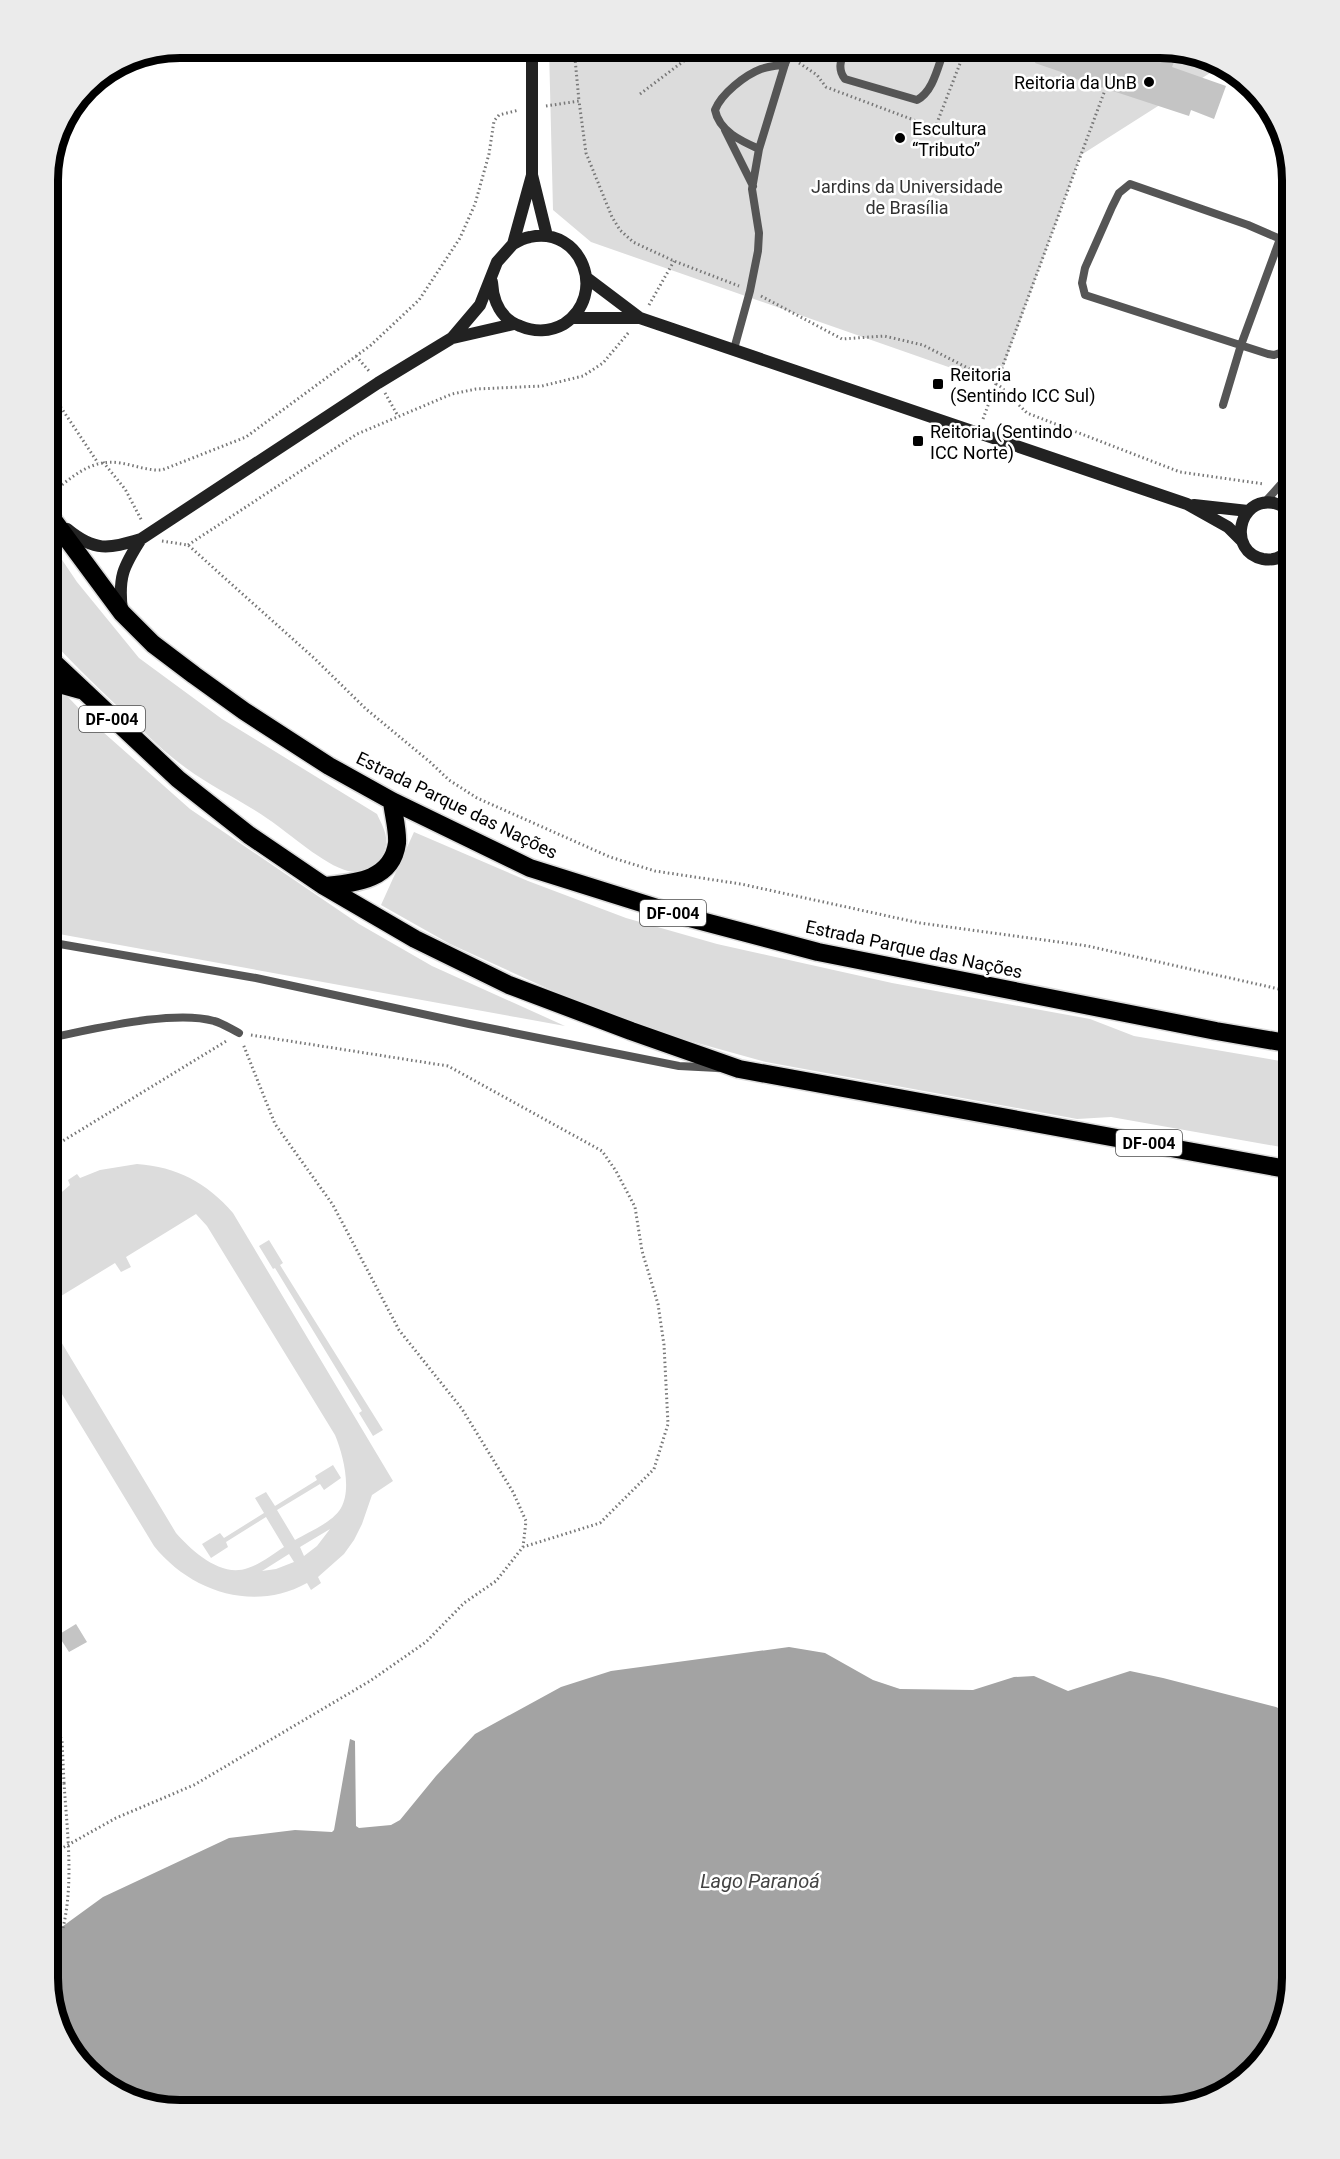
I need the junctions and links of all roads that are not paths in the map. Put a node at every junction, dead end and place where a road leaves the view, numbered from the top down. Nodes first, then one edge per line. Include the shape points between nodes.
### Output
1 (532, 58) edge
2 (787, 59) edge
3 (842, 59) edge
4 (941, 59) edge
5 (785, 64) junction
6 (723, 126) junction
7 (759, 149) junction
8 (532, 175) junction
9 (753, 186) junction
10 (547, 236) junction
11 (1280, 239) joint
12 (513, 244) junction
13 (587, 278) junction
14 (492, 279) junction
15 (572, 318) junction
16 (640, 318) junction
17 (514, 324) junction
18 (452, 338) junction
19 (1241, 345) junction
20 (734, 349) junction
21 (1282, 353) edge
22 (1223, 405) dead end
23 (1282, 483) edge
24 (1265, 502) junction
25 (1186, 504) junction
26 (1282, 508) edge
27 (1248, 511) junction
28 (59, 522) edge
29 (59, 527) edge
30 (144, 536) junction
31 (1241, 540) junction
32 (1282, 555) edge
33 (122, 613) junction
34 (59, 668) edge
35 (59, 684) edge
36 (82, 691) junction
37 (392, 801) junction
38 (324, 886) junction
39 (59, 944) edge
40 (239, 1033) road end
41 (59, 1036) edge
42 (1282, 1042) edge
43 (739, 1069) junction
44 (1282, 1168) edge

1 - 8 street
2 - 5 lane
3 - 4 lane via 840,72 845,80 917,100 929,89
5 - 6 lane via 759,70 718,103 716,116
5 - 7 lane
6 - 7 lane
6 - 9 lane
7 - 9 lane
8 - 10 street
8 - 12 street
9 - 20 lane via 758,251
10 - 12 street via 529,237
10 - 13 street via 574,250
11 - 19 lane
11 - 19 lane via 1131,184 1115,200 1085,268 1085,295
12 - 14 street via 496,262
13 - 15 street via 581,307
13 - 16 street
14 - 17 street via 493,296 501,312
14 - 18 street via 480,305
15 - 16 street
15 - 17 street via 543,331
16 - 20 street
17 - 18 street
18 - 30 street
19 - 21 lane via 1274,355
19 - 22 lane
20 - 25 street
23 - 24 lane
24 - 26 street
24 - 27 street
25 - 27 street
25 - 31 street via 1228,527
27 - 31 street via 1240,526
28 - 30 street via 81,541 102,548
29 - 33 highway, Estrada Parque das Nações / DF-004
30 - 33 street via 124,566
31 - 32 street via 1257,557 1273,559
33 - 37 highway, Estrada Parque das Nações / DF-004 via 153,644 244,711
34 - 36 highway, DF-004
35 - 36 highway
36 - 38 highway, DF-004 via 209,805
37 - 38 highway via 397,842 390,862 380,873 358,882
37 - 42 highway, Estrada Parque das Nações / DF-004 via 531,868 686,917 829,954
38 - 43 highway, DF-004 via 415,939 509,985
39 - 43 lane via 255,978 679,1066
40 - 41 lane via 214,1021 178,1017
43 - 44 highway, DF-004

